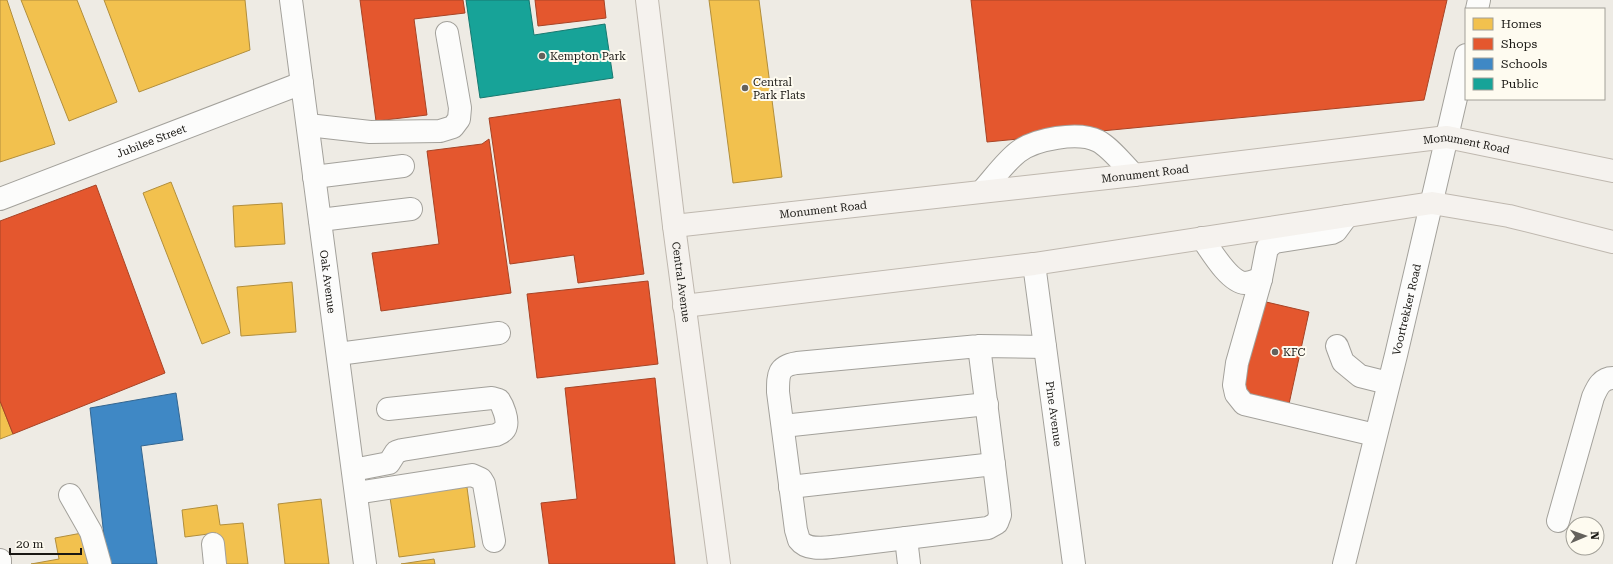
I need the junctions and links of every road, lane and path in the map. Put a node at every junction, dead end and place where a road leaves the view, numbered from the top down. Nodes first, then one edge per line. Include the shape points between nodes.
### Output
1 (291, 0) edge
2 (647, 0) edge
3 (447, 33) dead end
4 (1465, 59) edge
5 (302, 83) junction
6 (308, 125) junction
7 (1447, 137) junction
8 (403, 166) dead end
9 (1613, 171) edge
10 (1134, 175) junction
11 (314, 177) junction
12 (982, 191) junction
13 (0, 199) edge
14 (1432, 203) junction
15 (411, 210) dead end
16 (1347, 216) junction
17 (320, 220) junction
18 (674, 226) junction
19 (1202, 238) junction
20 (1613, 242) edge
21 (1034, 264) junction
22 (1261, 279) junction
23 (684, 306) junction
24 (499, 333) dead end
25 (979, 346) junction
26 (1337, 346) dead end
27 (1045, 347) junction
28 (338, 354) junction
29 (1613, 378) edge
30 (1388, 383) junction
31 (987, 404) junction
32 (388, 409) dead end
33 (783, 426) junction
34 (1375, 435) junction
35 (994, 464) junction
36 (353, 470) junction
37 (790, 487) junction
38 (356, 492) junction
39 (70, 495) dead end
40 (1558, 521) dead end
41 (906, 538) junction
42 (494, 541) dead end
43 (0, 560) edge
44 (0, 564) edge
45 (100, 564) edge
46 (366, 564) edge
47 (719, 564) edge
48 (909, 564) edge
49 (1074, 564) edge
50 (1344, 564) edge

1 - 5 street, Oak Avenue
2 - 18 main road, Central Avenue
3 - 6 street via 460,108 459,119 453,127 440,130 370,132
4 - 7 street, Voortrekker Road
5 - 6 street, Oak Avenue
5 - 13 street, Jubilee Street
6 - 11 street, Oak Avenue
7 - 9 main road, Monument Road
7 - 10 main road, Monument Road
7 - 14 street, Voortrekker Road
8 - 11 street
10 - 12 main road, Monument Road
10 - 12 street via 1098,141 1082,136 1053,139 1031,144 1017,152
11 - 17 street, Oak Avenue
12 - 18 main road, Monument Road
14 - 16 main road
14 - 20 main road via 1509,216
14 - 30 street, Voortrekker Road
15 - 17 street
16 - 19 main road
16 - 22 street via 1332,233 1275,242 1267,248
17 - 28 street, Oak Avenue
18 - 23 main road, Central Avenue
19 - 21 main road
19 - 22 street via 1222,266 1238,281 1248,283
21 - 23 main road
21 - 27 street, Pine Avenue
22 - 34 street via 1237,362 1234,385 1236,394 1244,404
23 - 47 main road, Central Avenue
24 - 28 street
25 - 27 street
25 - 31 street
25 - 33 street via 788,364 778,377
26 - 30 street via 1343,362 1360,376
27 - 49 street, Pine Avenue
28 - 36 street, Oak Avenue
29 - 40 street via 1600,382 1593,397
30 - 34 street, Voortrekker Road
31 - 33 street
31 - 35 street
32 - 36 street via 492,398 499,400 503,406 506,426 503,432 496,435 402,450 396,452 389,463
33 - 37 street
34 - 50 street, Voortrekker Road
35 - 37 street
35 - 41 street via 1000,515 998,523 988,528
36 - 38 street, Oak Avenue
37 - 41 street via 796,530 799,540 807,546 818,548
38 - 42 street via 472,475 481,479 484,484
38 - 46 street, Oak Avenue
39 - 45 street via 91,532
41 - 48 street
43 - 44 street

